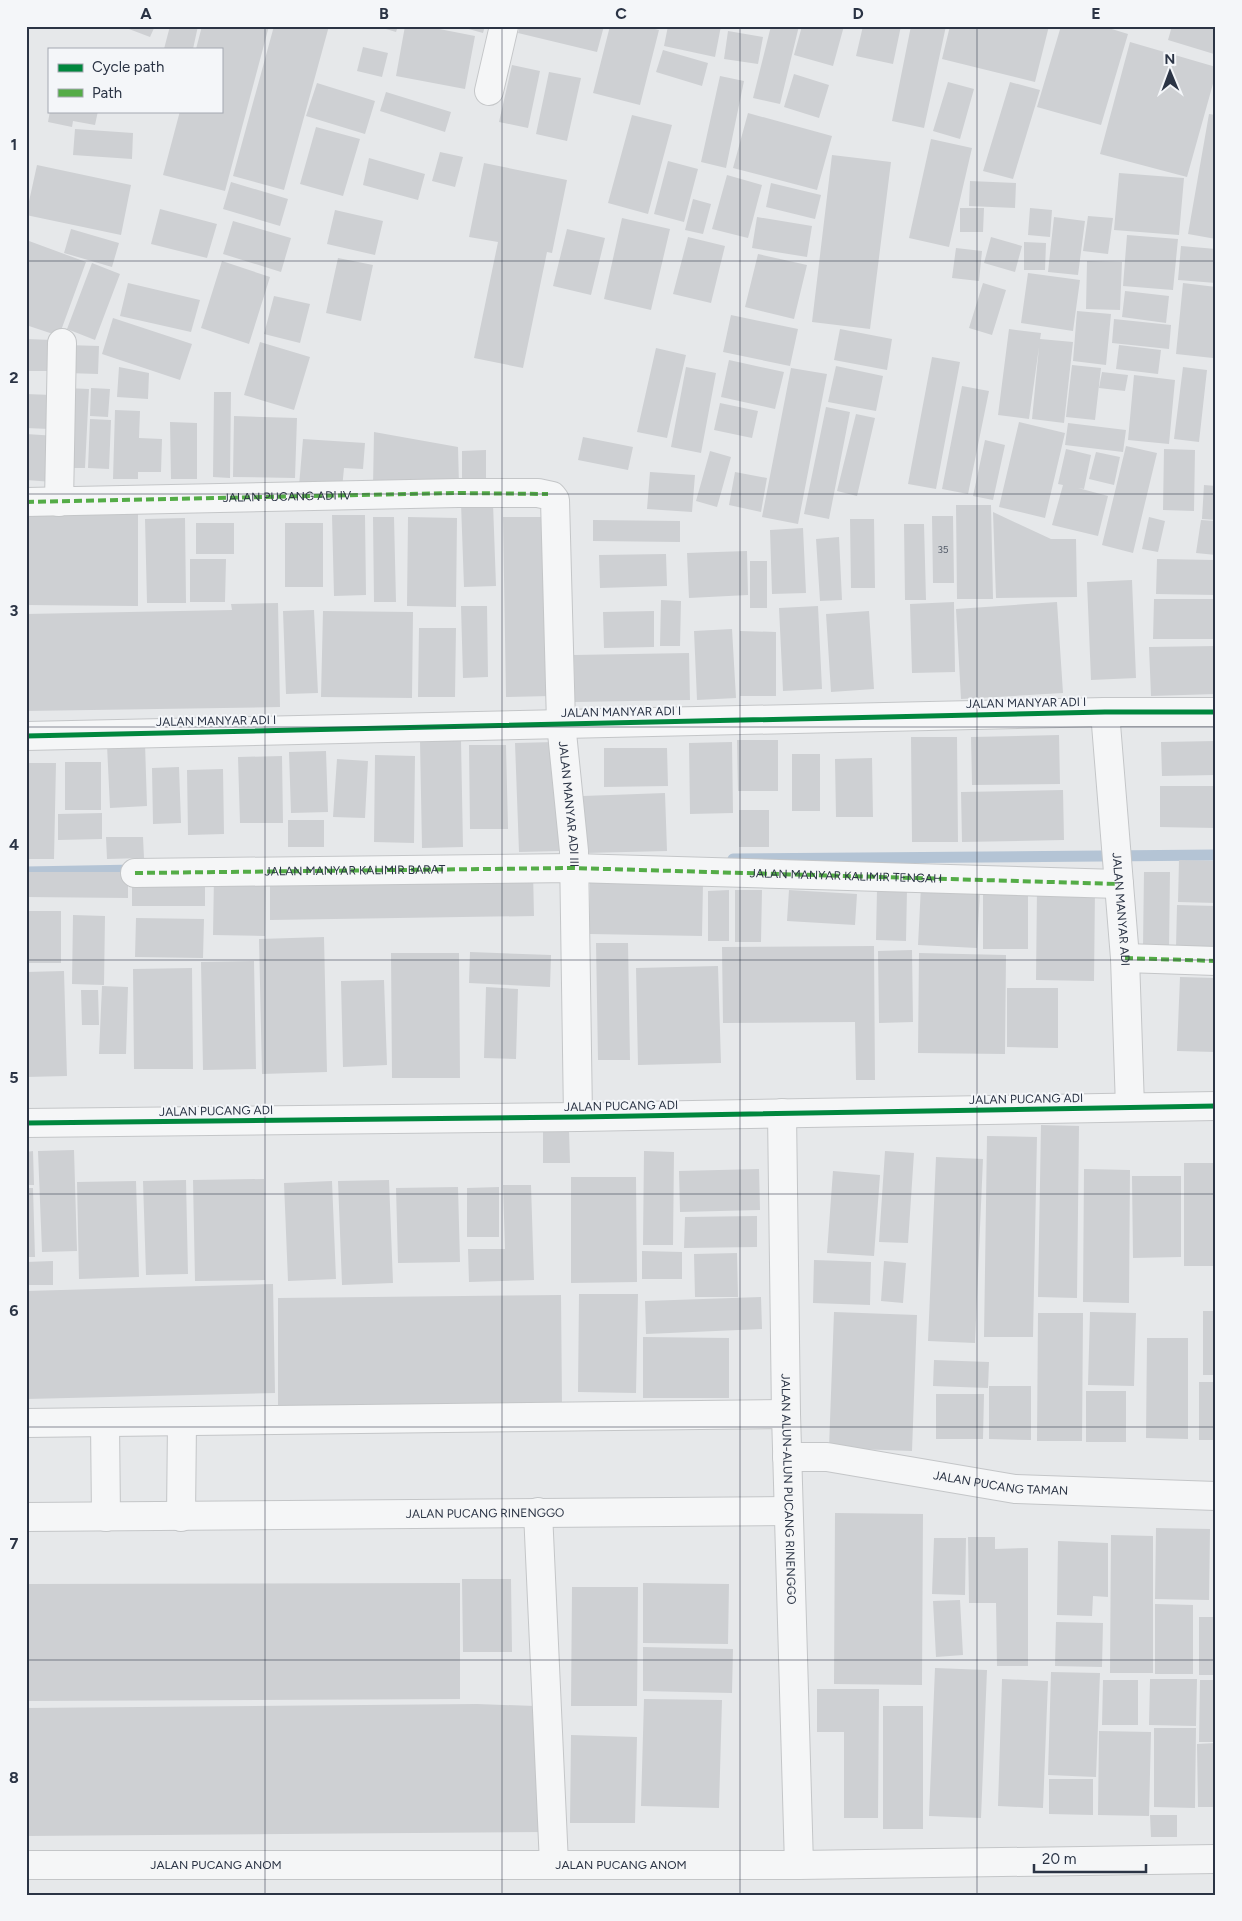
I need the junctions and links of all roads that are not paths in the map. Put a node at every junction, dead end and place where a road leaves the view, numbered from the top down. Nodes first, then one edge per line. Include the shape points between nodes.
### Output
1 (504, 26) edge
2 (489, 91) dead end
3 (62, 343) dead end
4 (548, 494) joint
5 (26, 502) edge
6 (58, 502) junction
7 (1105, 712) junction
8 (1216, 712) edge
9 (561, 723) junction
10 (26, 736) edge
11 (573, 860) junction
12 (135, 873) dead end
13 (1119, 880) junction
14 (1126, 958) junction
15 (1216, 960) edge
16 (1216, 1106) edge
17 (1130, 1107) junction
18 (782, 1113) junction
19 (578, 1117) junction
20 (26, 1123) edge
21 (786, 1414) junction
22 (106, 1422) junction
23 (182, 1422) junction
24 (26, 1423) edge
25 (787, 1457) junction
26 (1216, 1496) edge
27 (788, 1511) junction
28 (538, 1512) junction
29 (26, 1517) edge
30 (106, 1517) junction
31 (181, 1517) junction
32 (1216, 1859) edge
33 (554, 1864) junction
34 (26, 1865) edge
35 (799, 1865) junction

1 - 2 street
3 - 6 street
4 - 6 street, JALAN PUCANG ADI IV
4 - 9 street, JALAN MANYAR ADI III via 555,500
5 - 6 street, JALAN PUCANG ADI IV
7 - 8 street, JALAN MANYAR ADI I
7 - 9 street, JALAN MANYAR ADI I
7 - 13 street, JALAN MANYAR ADI
9 - 10 street, JALAN MANYAR ADI I
9 - 11 street, JALAN MANYAR ADI III
11 - 12 street, JALAN MANYAR KALIMIR BARAT
11 - 13 street, JALAN MANYAR KALIMIR TENGAH
11 - 19 street, JALAN MANYAR ADI III
13 - 14 street, JALAN MANYAR ADI
14 - 15 street
14 - 17 street, JALAN MANYAR ADI
16 - 17 street, JALAN PUCANG ADI
17 - 18 street, JALAN PUCANG ADI
18 - 19 street, JALAN PUCANG ADI
18 - 21 street, JALAN ALUN-ALUN PUCANG RINENGGO
19 - 20 street, JALAN PUCANG ADI
21 - 23 street
21 - 25 street, JALAN ALUN-ALUN PUCANG RINENGGO
22 - 23 street
22 - 24 street
22 - 30 street
23 - 31 street
25 - 26 street, JALAN PUCANG TAMAN via 827,1457 1015,1489
25 - 27 street, JALAN ALUN-ALUN PUCANG RINENGGO
27 - 28 street, JALAN PUCANG RINENGGO
27 - 35 street, JALAN ALUN-ALUN PUCANG RINENGGO
28 - 31 street, JALAN PUCANG RINENGGO
28 - 33 street
29 - 30 street, JALAN PUCANG RINENGGO
30 - 31 street, JALAN PUCANG RINENGGO
32 - 35 street, JALAN PUCANG ANOM
33 - 34 street, JALAN PUCANG ANOM
33 - 35 street, JALAN PUCANG ANOM

